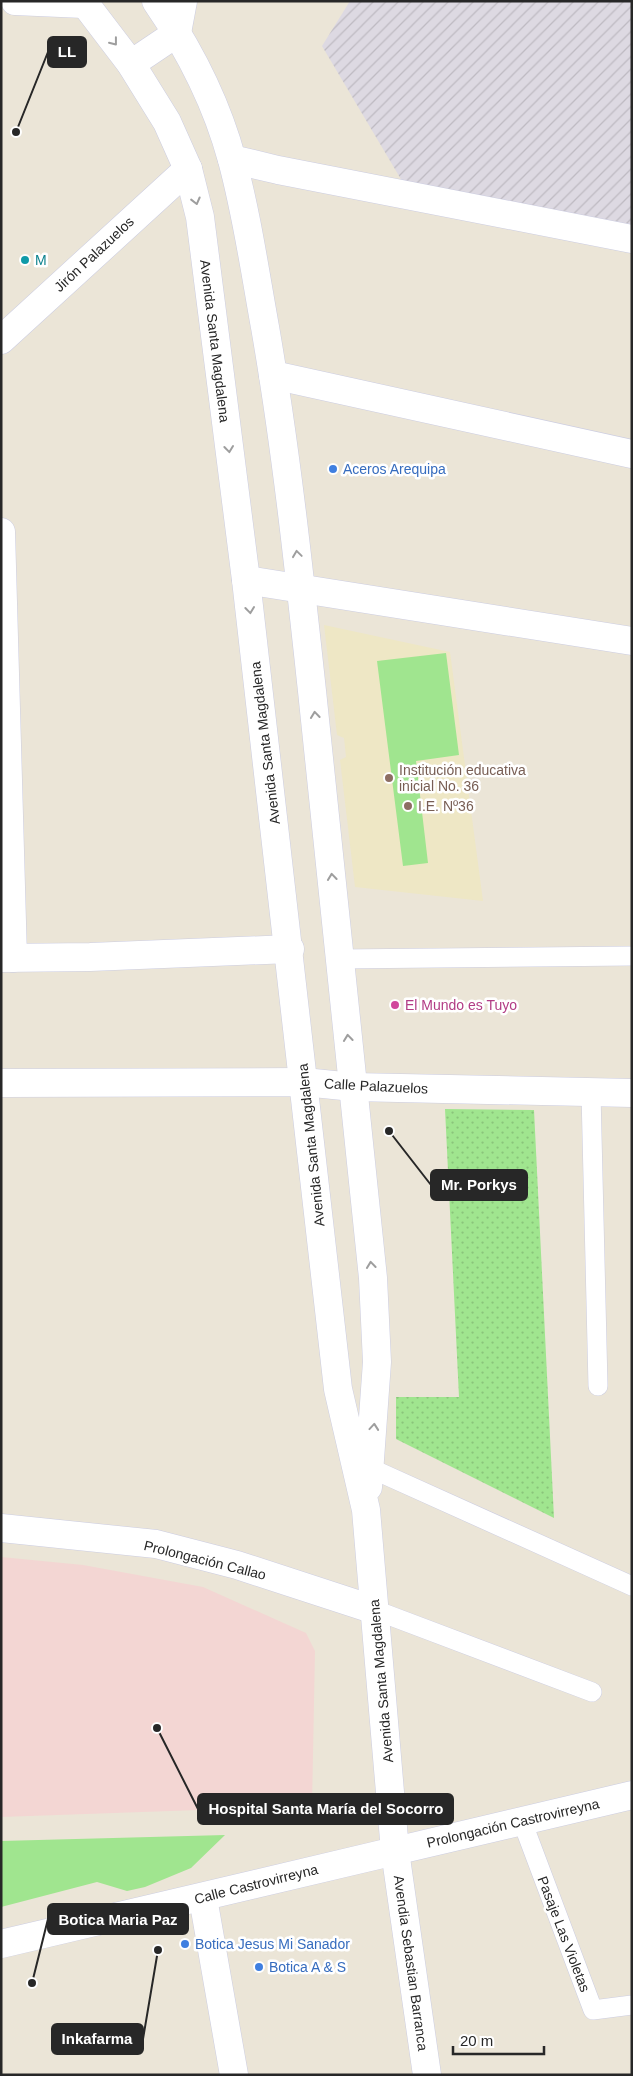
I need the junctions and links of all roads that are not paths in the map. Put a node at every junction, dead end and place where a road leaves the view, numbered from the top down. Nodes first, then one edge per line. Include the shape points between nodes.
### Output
1 (14, 1) edge
2 (156, 1) edge
3 (183, 1) edge
4 (85, 2) edge
5 (177, 33) junction
6 (131, 64) junction
7 (232, 159) junction
8 (188, 169) junction
9 (632, 239) edge
10 (1, 340) edge
11 (273, 375) junction
12 (632, 454) edge
13 (1, 532) edge
14 (246, 580) junction
15 (302, 590) junction
16 (632, 641) edge
17 (4, 702) edge
18 (290, 949) junction
19 (632, 956) edge
20 (7, 958) edge
21 (340, 959) junction
22 (304, 1082) junction
23 (1, 1083) edge
24 (352, 1087) junction
25 (591, 1093) junction
26 (632, 1094) edge
27 (598, 1386) dead end
28 (370, 1468) junction
29 (366, 1510) junction
30 (1, 1528) edge
31 (632, 1586) edge
32 (375, 1610) junction
33 (592, 1692) dead end
34 (632, 1795) edge
35 (522, 1821) junction
36 (395, 1852) junction
37 (203, 1898) junction
38 (1, 1944) edge
39 (632, 2005) edge
40 (234, 2075) edge
41 (427, 2075) edge

1 - 4 main road
2 - 5 main road, Avenida Santa Magdalena
3 - 5 main road
4 -> 6 main road, Avenida Santa Magdalena
5 - 6 main road
5 - 7 main road, Avenida Santa Magdalena via 217,115
6 - 8 main road, Avenida Santa Magdalena via 167,122
7 - 9 main road
7 - 11 main road, Avenida Santa Magdalena
8 - 10 main road, Jirón Palazuelos
8 -> 14 main road, Avenida Santa Magdalena via 200,217
11 - 12 main road
15 -> 11 main road, Avenida Santa Magdalena
13 - 17 main road
14 - 15 main road
14 -> 18 main road, Avenida Santa Magdalena
15 - 16 main road
21 -> 15 main road, Avenida Santa Magdalena
17 - 20 main road
18 - 20 main road
18 - 22 main road, Avenida Santa Magdalena
19 - 21 lane
24 -> 21 main road, Avenida Santa Magdalena
22 - 23 main road, Calle Palazuelos
22 - 24 main road, Calle Palazuelos
22 - 29 main road, Avenida Santa Magdalena via 338,1389
24 - 25 main road, Calle Palazuelos
28 -> 24 main road, Avenida Santa Magdalena via 376,1352 373,1278
25 - 26 main road, Calle Palazuelos
25 - 27 lane
28 - 29 main road, Avenida Santa Magdalena
28 - 31 lane
29 - 32 main road, Avenida Santa Magdalena
30 - 32 main road, Prolongación Callao via 156,1544 237,1565
32 - 33 lane
32 - 36 main road, Avenida Santa Magdalena
34 - 35 main road, Prolongación Castrovirreyna
35 - 36 main road, Prolongación Castrovirreyna
35 - 39 lane, Pasaje Las Violetas via 593,2010
36 - 37 main road, Calle Castrovirreyna
36 - 41 main road, Avendia Sebastian Barranca
37 - 38 main road, Calle Castrovirreyna
37 - 40 main road

